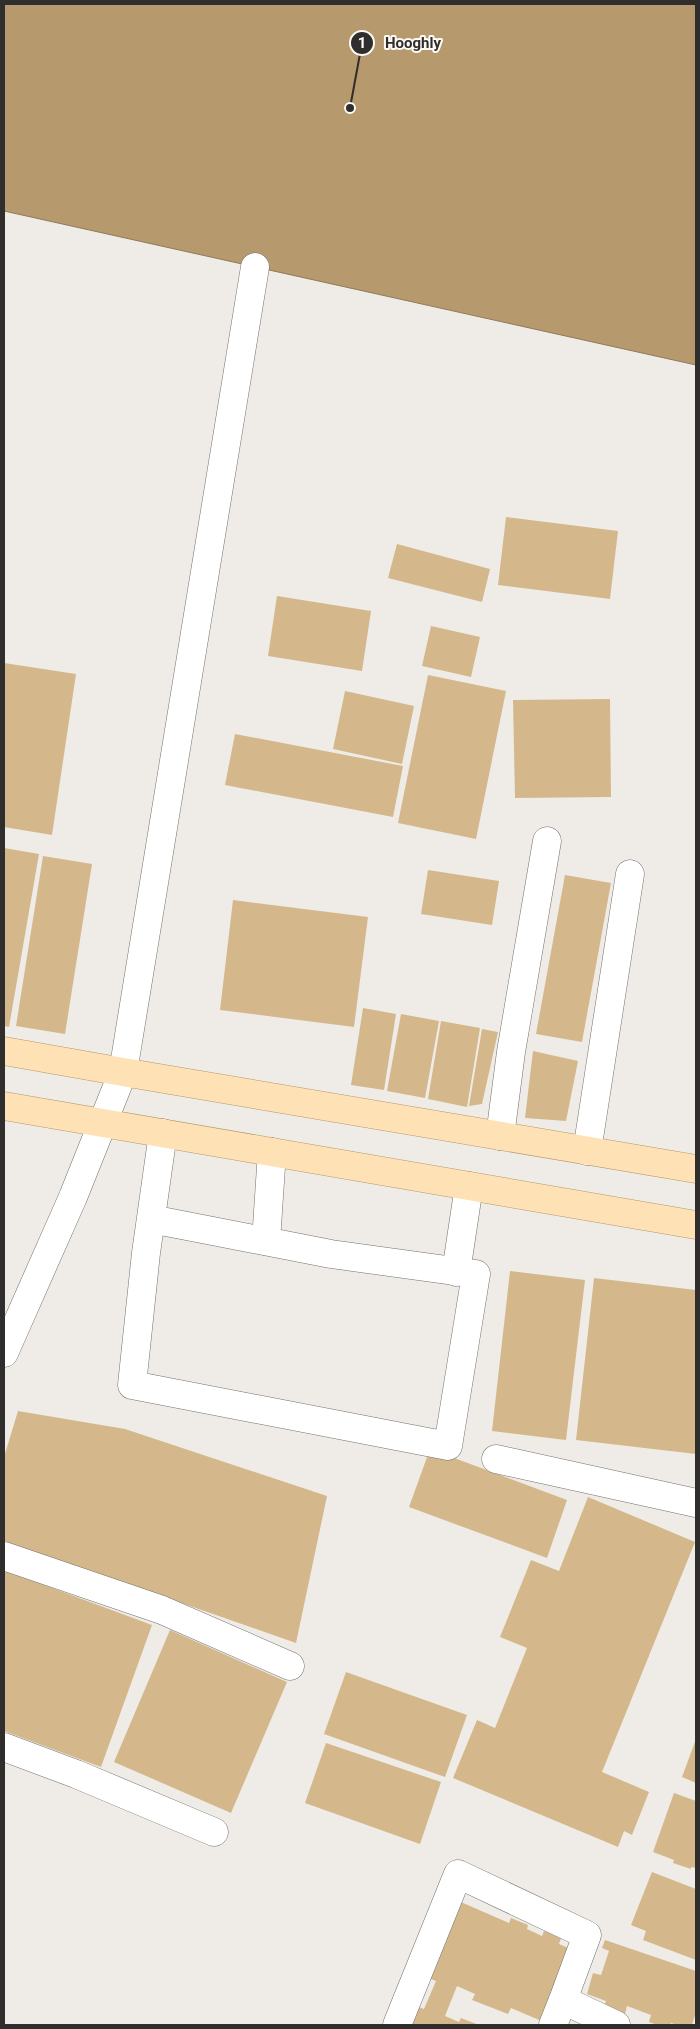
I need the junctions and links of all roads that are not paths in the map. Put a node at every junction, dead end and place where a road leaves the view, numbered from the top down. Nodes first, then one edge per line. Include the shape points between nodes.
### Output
1 (255, 267) dead end
2 (547, 841) dead end
3 (630, 874) dead end
4 (4, 1050) edge
5 (123, 1072) junction
6 (4, 1106) edge
7 (102, 1122) junction
8 (162, 1133) junction
9 (500, 1136) junction
10 (587, 1151) junction
11 (272, 1152) junction
12 (696, 1169) edge
13 (469, 1186) junction
14 (150, 1219) junction
15 (696, 1225) edge
16 (266, 1241) junction
17 (458, 1259) junction
18 (4, 1353) edge
19 (496, 1459) dead end
20 (696, 1503) edge
21 (4, 1556) edge
22 (290, 1666) dead end
23 (4, 1747) edge
24 (214, 1832) dead end
25 (563, 2000) junction
26 (397, 2025) edge
27 (553, 2025) edge
28 (616, 2025) edge

1 - 5 street
2 - 9 street
3 - 10 street
4 - 5 main road
5 - 7 street
5 - 9 main road
6 - 7 main road
7 - 8 main road
7 - 18 street via 73,1197
8 - 11 main road
8 - 14 street
9 - 10 main road
10 - 12 main road
11 - 13 main road
11 - 16 street
13 - 15 main road
13 - 17 street
14 - 16 street
14 - 17 street via 132,1385 448,1446 476,1274
16 - 17 street via 331,1254
19 - 20 street
21 - 22 street via 162,1610
23 - 24 street
25 - 26 street via 587,1935 458,1874
25 - 27 street
25 - 28 street

